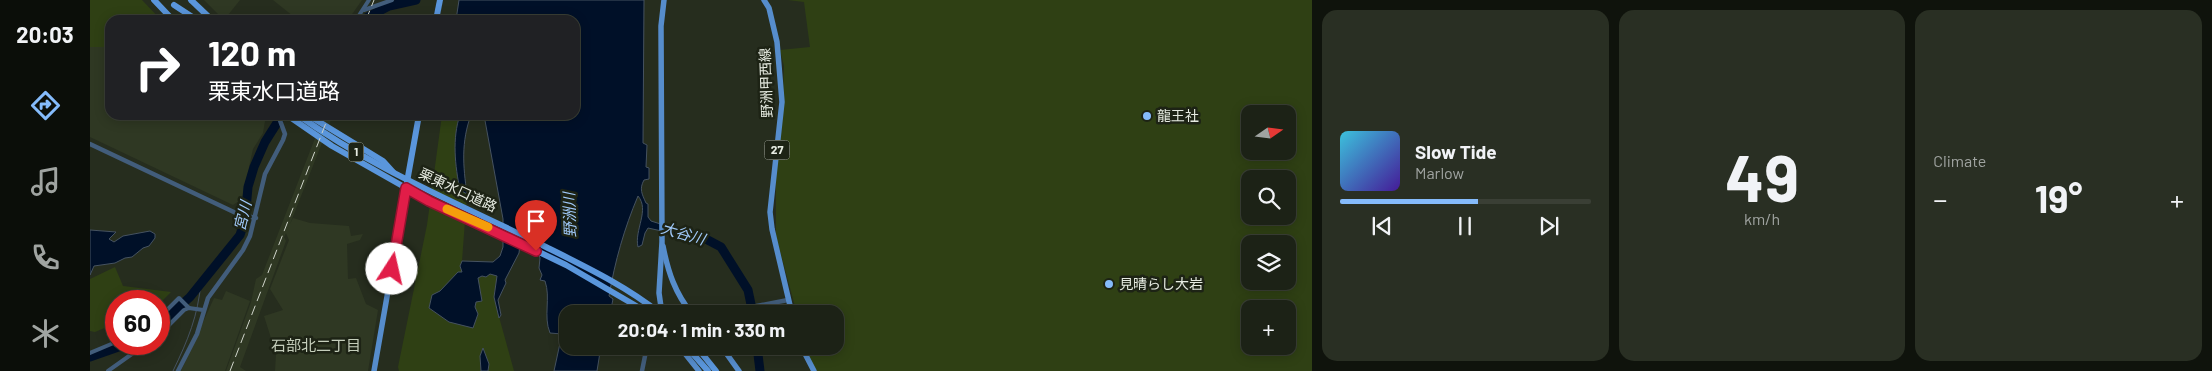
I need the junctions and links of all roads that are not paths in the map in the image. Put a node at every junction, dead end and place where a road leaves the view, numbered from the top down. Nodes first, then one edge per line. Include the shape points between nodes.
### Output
1 (154, 0) edge
2 (190, 0) edge
3 (369, 0) edge
4 (392, 0) edge
5 (440, 0) edge
6 (664, 0) edge
7 (764, 0) edge
8 (172, 2) edge
9 (364, 10) junction
10 (168, 15) edge
11 (184, 15) edge
12 (190, 15) edge
13 (206, 15) edge
14 (360, 15) edge
15 (437, 15) edge
16 (280, 120) edge
17 (295, 120) edge
18 (306, 120) edge
19 (316, 120) edge
20 (418, 120) edge
21 (90, 144) edge
22 (406, 188) junction
23 (254, 218) junction
24 (662, 242) junction
25 (788, 300) junction
26 (635, 305) edge
27 (648, 305) edge
28 (660, 305) edge
29 (684, 305) edge
30 (762, 305) edge
31 (789, 305) edge
32 (170, 307) edge
33 (187, 307) junction
34 (203, 310) junction
35 (170, 324) edge
36 (105, 347) edge
37 (90, 353) edge
38 (126, 355) edge
39 (646, 355) edge
40 (686, 355) edge
41 (694, 355) edge
42 (703, 355) edge
43 (727, 355) edge
44 (806, 355) edge
45 (108, 371) edge
46 (178, 371) edge
47 (374, 371) edge
48 (642, 371) edge
49 (699, 371) edge
50 (708, 371) edge
51 (716, 371) edge
52 (739, 371) edge
53 (814, 371) edge

1 - 10 highway
2 - 13 highway
3 - 9 street
4 - 9 street
5 - 15 highway
6 - 24 main road via 661,26
7 - 25 main road, 野洲甲西線 / 27 via 777,42 782,102 770,212
8 - 11 highway
8 - 12 highway
9 - 14 street
16 - 23 street via 284,140 265,174
17 - 22 highway, 1
18 - 27 highway, 栗東水口道路 / 1 via 376,164 612,281
19 - 22 highway, 1 via 391,168
20 - 22 highway
21 - 23 street via 238,214
22 - 26 highway, 栗東水口道路 / 1 via 566,265
22 - 47 main road
23 - 34 street via 243,250
24 - 28 main road
24 - 29 main road via 672,283
25 - 30 street
25 - 31 main road, 野洲甲西線 / 27
32 - 33 street via 179,298
33 - 34 street
33 - 35 street
34 - 46 street via 197,334
36 - 37 street
38 - 45 street
39 - 48 street
40 - 49 main road
41 - 50 highway
42 - 51 highway
43 - 52 main road
44 - 53 main road

